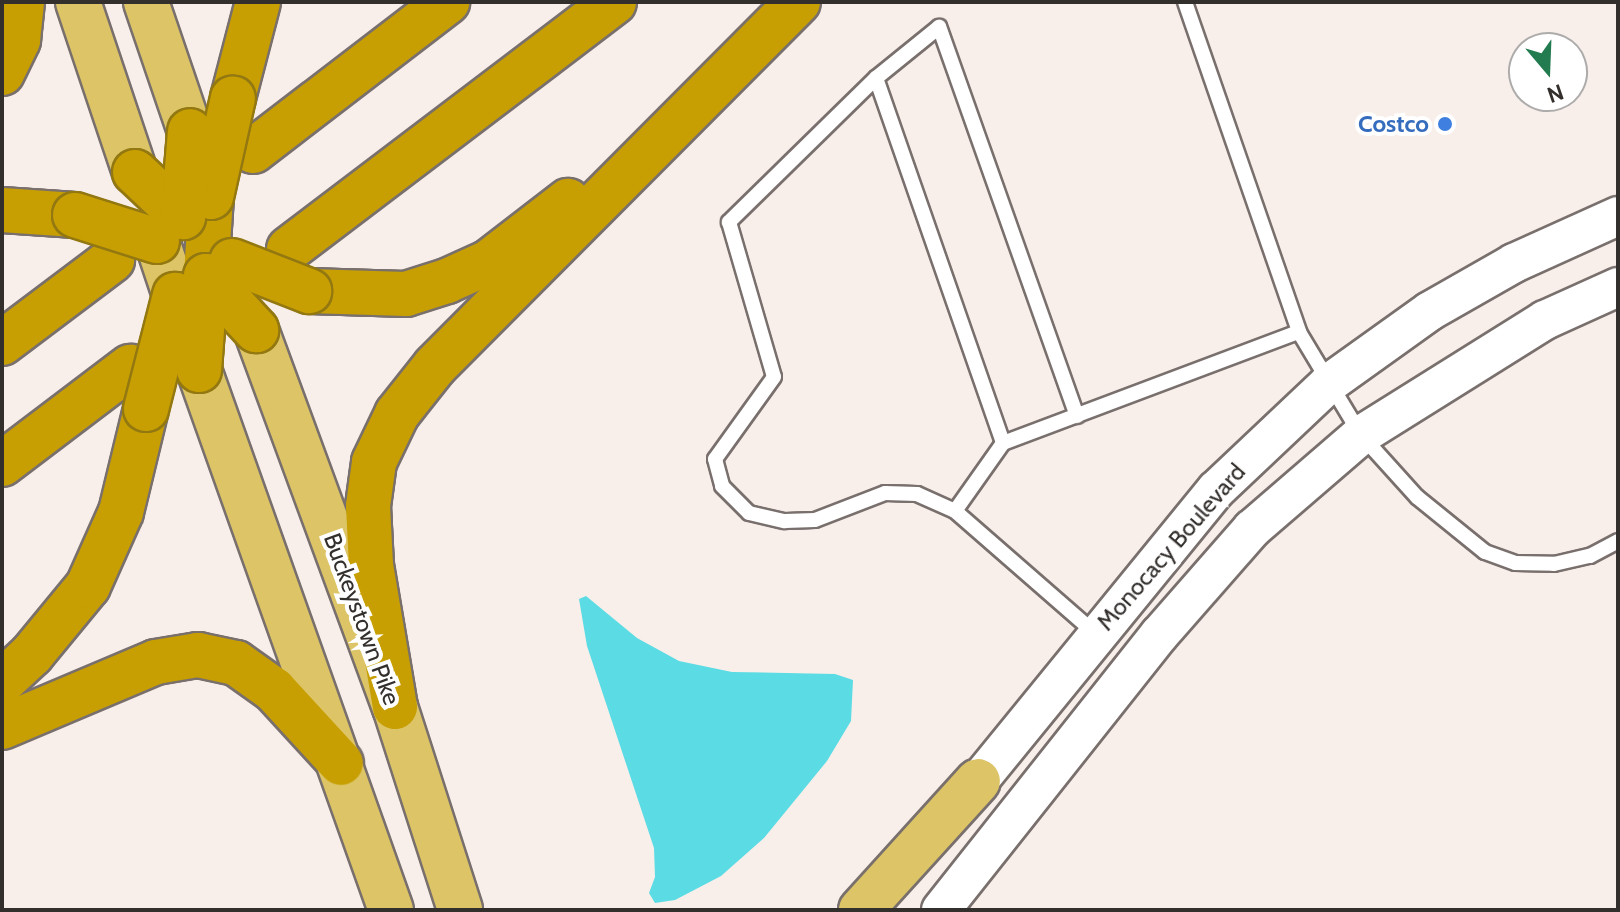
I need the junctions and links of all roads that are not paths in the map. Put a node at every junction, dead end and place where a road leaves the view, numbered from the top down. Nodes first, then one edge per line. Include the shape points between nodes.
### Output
1 (22, 2) edge
2 (78, 2) edge
3 (146, 2) edge
4 (258, 2) edge
5 (447, 2) edge
6 (614, 2) edge
7 (798, 2) edge
8 (1185, 2) edge
9 (2, 73) edge
10 (876, 78) junction
11 (707, 88) junction
12 (190, 131) joint
13 (253, 151) dead end
14 (135, 172) joint
15 (2, 210) edge
16 (1618, 216) edge
17 (194, 248) junction
18 (289, 249) dead end
19 (112, 260) dead end
20 (1618, 287) edge
21 (256, 330) joint
22 (1299, 332) junction
23 (2, 343) edge
24 (130, 367) dead end
25 (199, 370) joint
26 (1328, 384) junction
27 (1077, 416) junction
28 (1361, 435) junction
29 (1003, 443) junction
30 (2, 464) edge
31 (955, 511) junction
32 (1618, 541) edge
33 (1095, 633) junction
34 (2, 682) edge
35 (395, 707) junction
36 (2, 727) edge
37 (341, 763) junction
38 (978, 781) junction
39 (391, 910) edge
40 (460, 910) edge
41 (861, 910) edge
42 (877, 910) edge
43 (941, 910) edge

1 - 9 highway via 18,40
2 - 14 main road
3 - 12 main road
4 - 17 highway, bridge
5 - 13 highway
6 - 18 highway
7 - 11 highway
8 - 22 lane
10 - 27 lane via 939,27
10 - 29 lane
10 - 31 lane via 729,222 774,377 715,459 722,486 749,513 785,521 815,520 885,493 917,494
11 - 17 highway, bridge via 489,262 406,294 309,291
11 - 35 highway via 435,366 397,414 374,462 368,506 371,565
12 - 17 highway, bridge
14 - 17 highway, bridge
15 - 17 highway, bridge via 75,215
16 - 26 main road, Monocacy Boulevard via 1514,263 1442,304
17 - 21 highway, bridge
17 - 25 highway, bridge
17 - 34 highway, bridge via 121,512 88,586
19 - 23 highway
20 - 28 main road, Monocacy Boulevard via 1545,320
21 - 35 main road, Buckeystown Pike
22 - 26 lane
22 - 27 lane
24 - 30 highway
25 - 37 main road
26 - 28 lane
26 - 33 main road, Monocacy Boulevard via 1216,490
27 - 29 lane
28 - 32 lane via 1417,497 1485,552 1515,563 1554,564 1590,556
28 - 43 main road, Monocacy Boulevard via 1252,529 1160,634
29 - 31 lane
31 - 33 lane
33 - 38 main road, Monocacy Boulevard
35 - 40 main road, Buckeystown Pike
36 - 37 highway via 156,662 198,655 236,663 274,690
37 - 39 main road
38 - 41 main road
38 - 42 main road, Monocacy Boulevard

